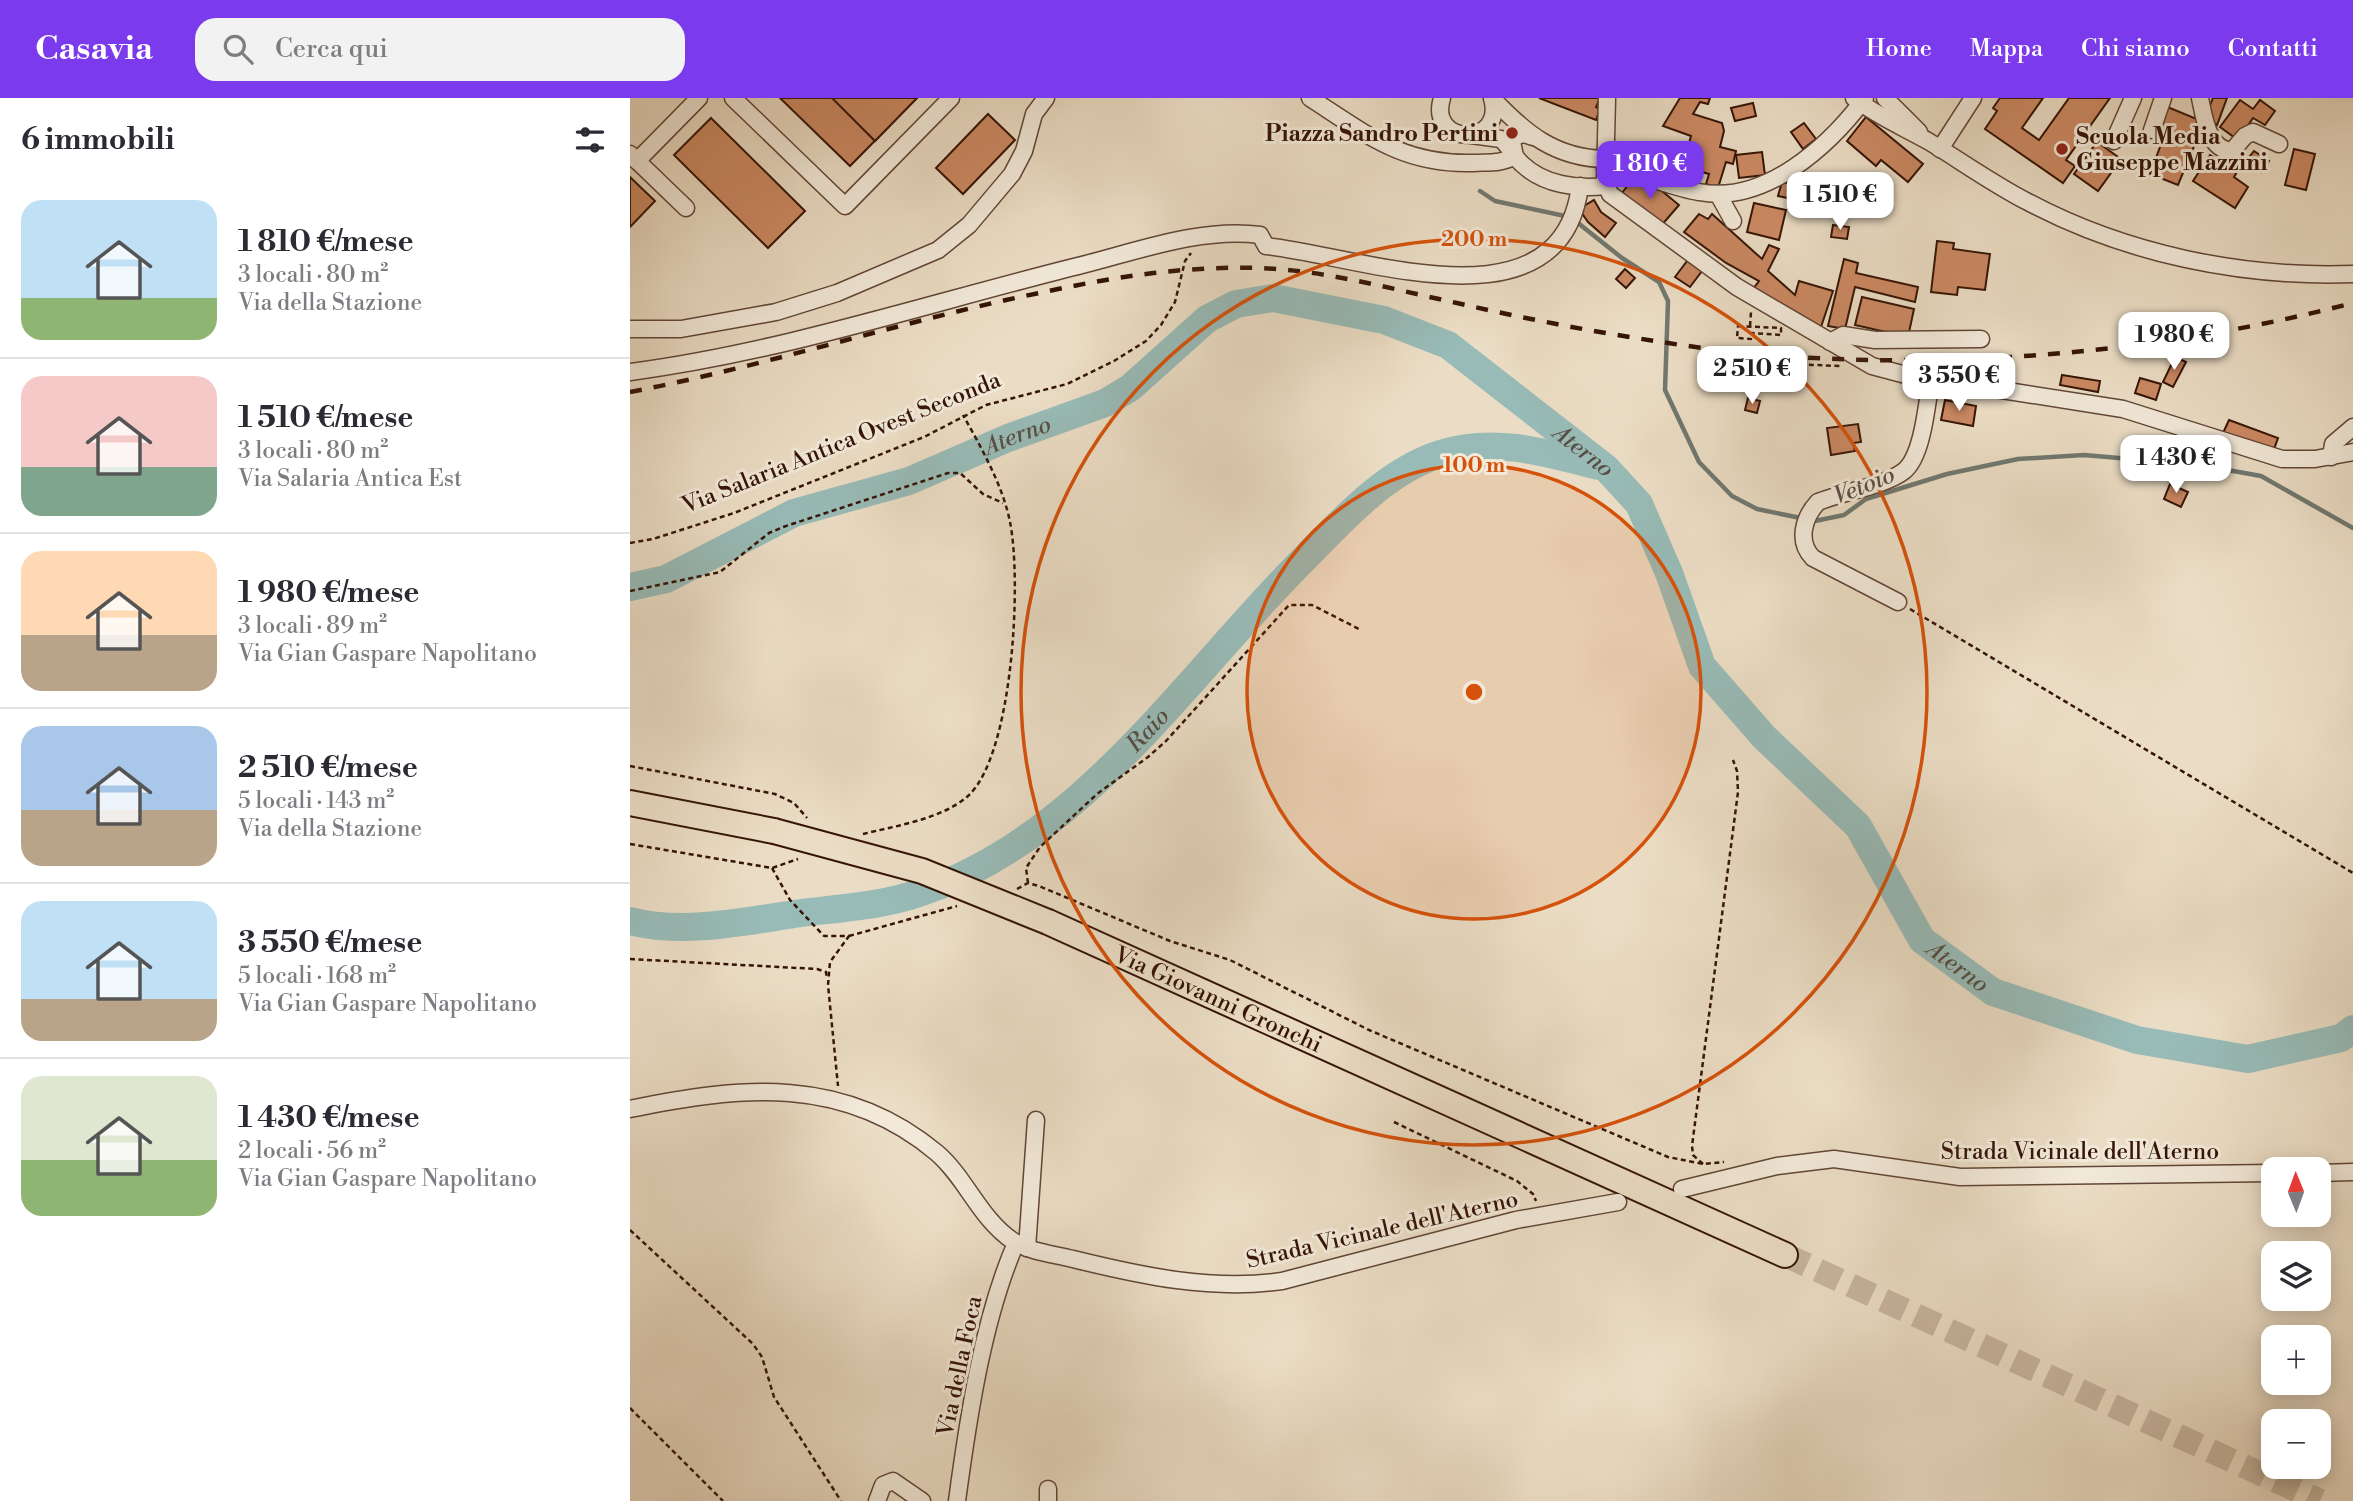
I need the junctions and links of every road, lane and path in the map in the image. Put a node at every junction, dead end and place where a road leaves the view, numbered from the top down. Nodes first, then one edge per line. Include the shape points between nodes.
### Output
1 (699, 98) edge
2 (733, 98) edge
3 (951, 98) edge
4 (1046, 98) edge
5 (1310, 98) edge
6 (1442, 98) edge
7 (1492, 98) edge
8 (1607, 98) edge
9 (1885, 98) edge
10 (1973, 98) edge
11 (2133, 98) edge
12 (2163, 98) edge
13 (2200, 98) edge
14 (1860, 100) edge
15 (2152, 130) dead end
16 (1471, 135) junction
17 (1533, 137) junction
18 (2114, 141) dead end
19 (2280, 144) dead end
20 (1934, 145) junction
21 (1515, 156) junction
22 (634, 158) edge
23 (1605, 164) junction
24 (1580, 186) junction
25 (1605, 186) junction
26 (1718, 194) junction
27 (686, 208) dead end
28 (1733, 221) dead end
29 (1196, 250) dead end
30 (2353, 274) edge
31 (630, 329) edge
32 (1751, 339) joint
33 (1981, 339) dead end
34 (1830, 342) junction
35 (1859, 360) junction
36 (1763, 363) junction
37 (630, 372) edge
38 (1931, 379) junction
39 (963, 415) junction
40 (2353, 427) edge
41 (2353, 452) edge
42 (2331, 457) junction
43 (1003, 503) junction
44 (630, 543) edge
45 (630, 591) edge
46 (1898, 602) joint
47 (1359, 629) dead end
48 (1733, 760) dead end
49 (630, 766) edge
50 (630, 803) edge
51 (810, 821) dead end
52 (861, 835) dead end
53 (630, 844) edge
54 (807, 854) dead end
55 (772, 868) junction
56 (2353, 873) edge
57 (1028, 883) junction
58 (1006, 892) dead end
59 (960, 906) dead end
60 (849, 936) junction
61 (630, 959) edge
62 (828, 985) junction
63 (840, 1100) junction
64 (630, 1109) edge
65 (1036, 1120) dead end
66 (1394, 1122) dead end
67 (1728, 1161) dead end
68 (1703, 1164) junction
69 (2353, 1172) edge
70 (2331, 1173) edge
71 (2261, 1174) edge
72 (1682, 1189) dead end
73 (1618, 1202) dead end
74 (1537, 1215) junction
75 (630, 1230) edge
76 (1022, 1246) junction
77 (1785, 1255) tunnel mouth
78 (630, 1408) edge
79 (723, 1501) edge
80 (841, 1501) edge
81 (877, 1501) edge
82 (922, 1501) edge
83 (957, 1501) edge

1 - 22 street
2 - 3 street via 845,206
4 - 31 street via 1034,114 1012,174 969,225 938,250 786,310 681,329
5 - 21 street via 1408,156 1453,163 1501,162
6 - 16 street via 1446,125 1458,134
7 - 16 street via 1491,121
7 - 17 street
8 - 23 street
9 - 20 street
10 - 20 street
11 - 18 street
12 - 15 street
13 - 19 street via 2211,138 2219,148 2236,149 2249,132
14 - 20 street
14 - 26 street via 1834,135 1806,159 1758,184
16 - 21 street via 1499,138
17 - 21 street via 1514,138
17 - 23 street via 1561,153
20 - 30 street via 2029,203 2084,229 2144,248 2260,270
21 - 24 street via 1538,175
22 - 27 street
23 - 25 street
23 - 26 street via 1692,191
24 - 25 street
24 - 37 street via 1572,217 1554,247 1534,261 1461,275 1399,272 1316,252 1266,246 1264,237 1256,235 1206,236 746,352
25 - 34 street via 1729,281
26 - 28 street
29 - 39 path, Via Salaria Antica Ovest Seconda via 1185,261 1171,311 1157,331 1137,347 1067,384
32 - 32 path via 1737,338 1738,326 1781,328 1781,335 1751,333
33 - 34 street via 1886,340 1843,335
34 - 35 street
35 - 36 path via 1835,366
35 - 38 street
36 - 36 path via 1763,373 1736,372 1737,362
38 - 42 street via 2123,410 2274,457
38 - 46 street via 1920,438 1907,468 1818,502 1808,518 1804,544 1814,558
39 - 43 path
39 - 44 path, Via Salaria Antica Ovest Seconda via 924,437 734,513
40 - 42 street via 2333,444
41 - 42 street
43 - 45 path via 983,494 960,473 948,473 769,533 720,572
43 - 52 path via 1014,551 1008,686 997,742 985,773 975,789 952,806
46 - 56 path
47 - 57 path via 1312,605 1289,605 1166,741 1097,794 1040,847 1027,868
48 - 68 path via 1738,792 1692,1146 1693,1155
49 - 51 path via 775,794 794,803
50 - 77 highway, Via Giovanni Gronchi, bridge via 774,831 922,872 1048,922
53 - 55 path
54 - 55 path
55 - 60 path via 790,901 824,936
57 - 58 path
57 - 68 path via 1170,941 1230,960 1369,1030 1668,1157
59 - 60 path
60 - 62 path via 830,962
61 - 62 path via 817,969 826,972
62 - 63 path
63 - 64 street, Strada Vicinale dell'Aterno via 777,1091
63 - 76 street, Strada Vicinale dell'Aterno via 883,1115 938,1154 991,1220
65 - 76 street, Via della Foca
66 - 74 path via 1526,1186 1536,1200
67 - 68 path
69 - 70 street
71 - 72 street, Strada Vicinale dell'Aterno via 1961,1177 1834,1159 1777,1166
73 - 74 street, Strada Vicinale dell'Aterno
74 - 76 street, Strada Vicinale dell'Aterno via 1247,1286 1122,1272
75 - 80 path via 753,1345 762,1357 774,1396
76 - 83 street, Via della Foca via 996,1300
78 - 79 path
81 - 82 street via 883,1485 894,1481

